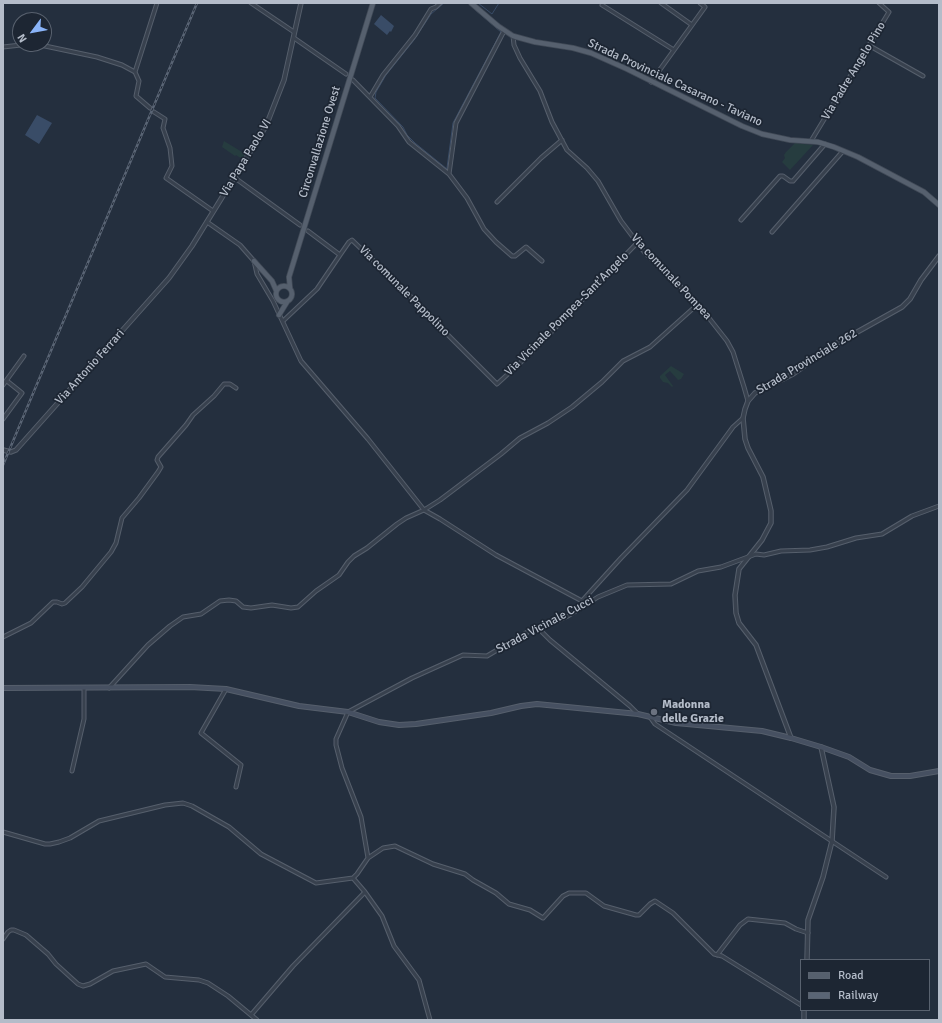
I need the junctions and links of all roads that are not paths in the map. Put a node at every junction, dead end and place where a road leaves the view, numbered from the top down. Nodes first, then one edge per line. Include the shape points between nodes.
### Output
1 (157, 3) edge
2 (251, 3) edge
3 (301, 3) edge
4 (373, 3) edge
5 (440, 3) edge
6 (471, 3) edge
7 (661, 3) edge
8 (700, 3) edge
9 (879, 3) edge
10 (602, 5) dead end
11 (692, 25) junction
12 (504, 31) junction
13 (294, 32) junction
14 (513, 36) junction
15 (294, 38) junction
16 (3, 46) edge
17 (870, 46) junction
18 (674, 50) junction
19 (135, 72) junction
20 (346, 74) dead end
21 (923, 76) dead end
22 (354, 80) dead end
23 (651, 82) junction
24 (370, 97) junction
25 (150, 108) dead end
26 (154, 112) dead end
27 (562, 140) junction
28 (811, 141) junction
29 (825, 144) junction
30 (844, 151) junction
31 (449, 174) junction
32 (235, 178) junction
33 (497, 202) dead end
34 (939, 205) edge
35 (213, 212) junction
36 (741, 220) dead end
37 (207, 222) junction
38 (300, 225) dead end
39 (308, 231) dead end
40 (772, 232) dead end
41 (637, 243) junction
42 (340, 255) junction
43 (939, 256) edge
44 (254, 261) junction
45 (542, 261) dead end
46 (289, 277) junction
47 (169, 278) joint
48 (272, 281) junction
49 (282, 286) junction
50 (290, 288) junction
51 (276, 290) junction
52 (281, 302) junction
53 (287, 302) junction
54 (698, 304) junction
55 (282, 310) junction
56 (279, 315) junction
57 (283, 321) junction
58 (24, 356) dead end
59 (6, 381) junction
60 (497, 384) joint
61 (3, 385) edge
62 (236, 388) dead end
63 (748, 401) junction
64 (743, 418) junction
65 (3, 419) edge
66 (3, 450) edge
67 (939, 506) edge
68 (424, 510) junction
69 (749, 556) junction
70 (539, 629) junction
71 (3, 637) edge
72 (3, 688) edge
73 (84, 688) junction
74 (109, 688) junction
75 (226, 689) junction
76 (348, 712) junction
77 (638, 714) junction
78 (650, 717) junction
79 (791, 738) junction
80 (821, 747) junction
81 (72, 771) dead end
82 (939, 771) edge
83 (236, 787) dead end
84 (3, 832) edge
85 (832, 841) junction
86 (368, 858) junction
87 (886, 877) dead end
88 (353, 878) junction
89 (365, 892) junction
90 (808, 933) junction
91 (3, 939) edge
92 (717, 955) junction
93 (807, 959) edge
94 (800, 1004) edge
95 (251, 1015) junction
96 (257, 1020) edge
97 (430, 1020) edge

1 - 19 street
2 - 13 street
3 - 13 street, Via Papa Paolo VI
4 - 46 main road, Circonvallazione Ovest
5 - 24 street via 431,9 415,35 383,74
6 - 12 main road, Strada Provinciale Casarano - Taviano
7 - 11 street
8 - 11 street via 705,7
9 - 17 street, Via Padre Angelo Pino via 890,12
10 - 18 street
11 - 18 street
12 - 14 main road, Strada Provinciale Casarano - Taviano
12 - 31 street via 456,123
13 - 15 street, Via Papa Paolo VI
14 - 23 main road, Strada Provinciale Casarano - Taviano via 582,50
14 - 27 street, Via comunale Pompea via 520,58 540,91
15 - 20 street
15 - 32 street, Via Papa Paolo VI via 284,80 272,112
16 - 19 street via 45,46 108,60
17 - 21 street
17 - 28 street, Via Padre Angelo Pino
18 - 23 street
19 - 25 street via 139,81 136,96
22 - 24 street
23 - 28 main road, Strada Provinciale Casarano - Taviano via 762,134
24 - 31 street via 398,126 409,142
26 - 35 street via 165,119 163,128 170,148 172,166 166,178
27 - 33 street
27 - 41 street, Via comunale Pompea via 567,150 598,181 621,222
28 - 29 main road, Strada Provinciale Casarano - Taviano
29 - 30 main road, Strada Provinciale Casarano - Taviano
29 - 36 street via 793,181 780,176
30 - 34 main road, Strada Provinciale Casarano - Taviano via 924,192
30 - 40 street
31 - 45 street via 467,198 484,229 496,242 512,256 526,248
32 - 35 street, Via Papa Paolo VI
32 - 38 street
35 - 37 street, Via Papa Paolo VI
37 - 44 street via 240,245
37 - 47 street, Via Papa Paolo VI
39 - 42 street, Via comunale Pappolino
41 - 54 street, Via comunale Pompea
41 - 60 street, Via Vicinale Pompea-Sant'Angelo via 531,353
42 - 57 street via 317,289
42 - 60 street, Via comunale Pappolino via 352,240 432,316
43 - 63 street, Strada Provinciale 262 via 902,307 834,345 793,374 756,393
44 - 48 main road
44 - 56 street via 257,274
46 - 49 main road
46 - 50 main road, Circonvallazione Ovest
47 - 66 street, Via Antonio Ferrari via 16,450
48 - 49 main road
48 - 51 main road
49 - 50 main road
49 - 51 main road
50 - 53 main road via 292,296
51 - 52 main road via 277,298
52 - 53 main road
52 - 55 main road
53 - 55 main road
54 - 63 street, Via comunale Pompea via 733,352
54 - 68 street via 650,346 623,361 572,407 548,424 520,438 468,480
55 - 56 main road
56 - 57 street
57 - 68 street via 301,361 368,439
58 - 59 street
59 - 61 street
59 - 65 street via 22,393
62 - 71 street via 224,384 193,415 158,457 161,467 122,518 111,552 82,587 65,603 53,602 31,623
63 - 64 street, Strada Provinciale 262
64 - 68 street via 687,490 582,602 496,555
64 - 69 street, Strada Provinciale 262 via 745,439 763,477 771,517 771,523 762,540
67 - 69 street, Strada Vicinale Cucci via 912,516 882,534 810,550
68 - 74 street via 406,518 354,556 339,575 298,607 272,605 251,608 229,600 220,601 201,614 183,617 148,645
69 - 70 street, Strada Vicinale Cucci via 721,567 698,571 671,584 627,585 598,597 568,616
69 - 79 street, Strada Provinciale 262 via 739,569 735,595 736,613 739,623 756,645
70 - 76 street, Strada Vicinale Cucci via 531,630 487,656 462,655
70 - 77 street
72 - 73 main road
73 - 74 main road
73 - 81 street via 84,719
74 - 75 main road
75 - 76 main road via 299,706
75 - 83 street via 201,733 241,765
76 - 77 main road via 379,722 399,725 492,713 537,704
76 - 86 street via 336,739 336,745 361,817
77 - 78 main road
78 - 79 main road via 676,723 762,731
78 - 85 street via 655,724
79 - 80 main road
80 - 82 main road via 849,757 870,770 891,776
80 - 85 street via 834,806
84 - 88 street via 50,844 70,838 99,821 183,803 229,827 261,854 316,884
85 - 87 street
85 - 90 street via 808,920
86 - 88 street
86 - 92 street via 383,848 395,846 433,864 465,874 509,904 530,910 543,918 569,892 586,892 604,906 636,916 655,901 673,914
88 - 89 street
89 - 95 street via 293,966
89 - 97 street via 382,916 394,946 419,980
90 - 92 street via 785,923 748,919 740,925
90 - 93 street
91 - 95 street via 11,930 26,935 83,986 112,971 146,964 165,977 208,983
92 - 94 street
95 - 96 street

